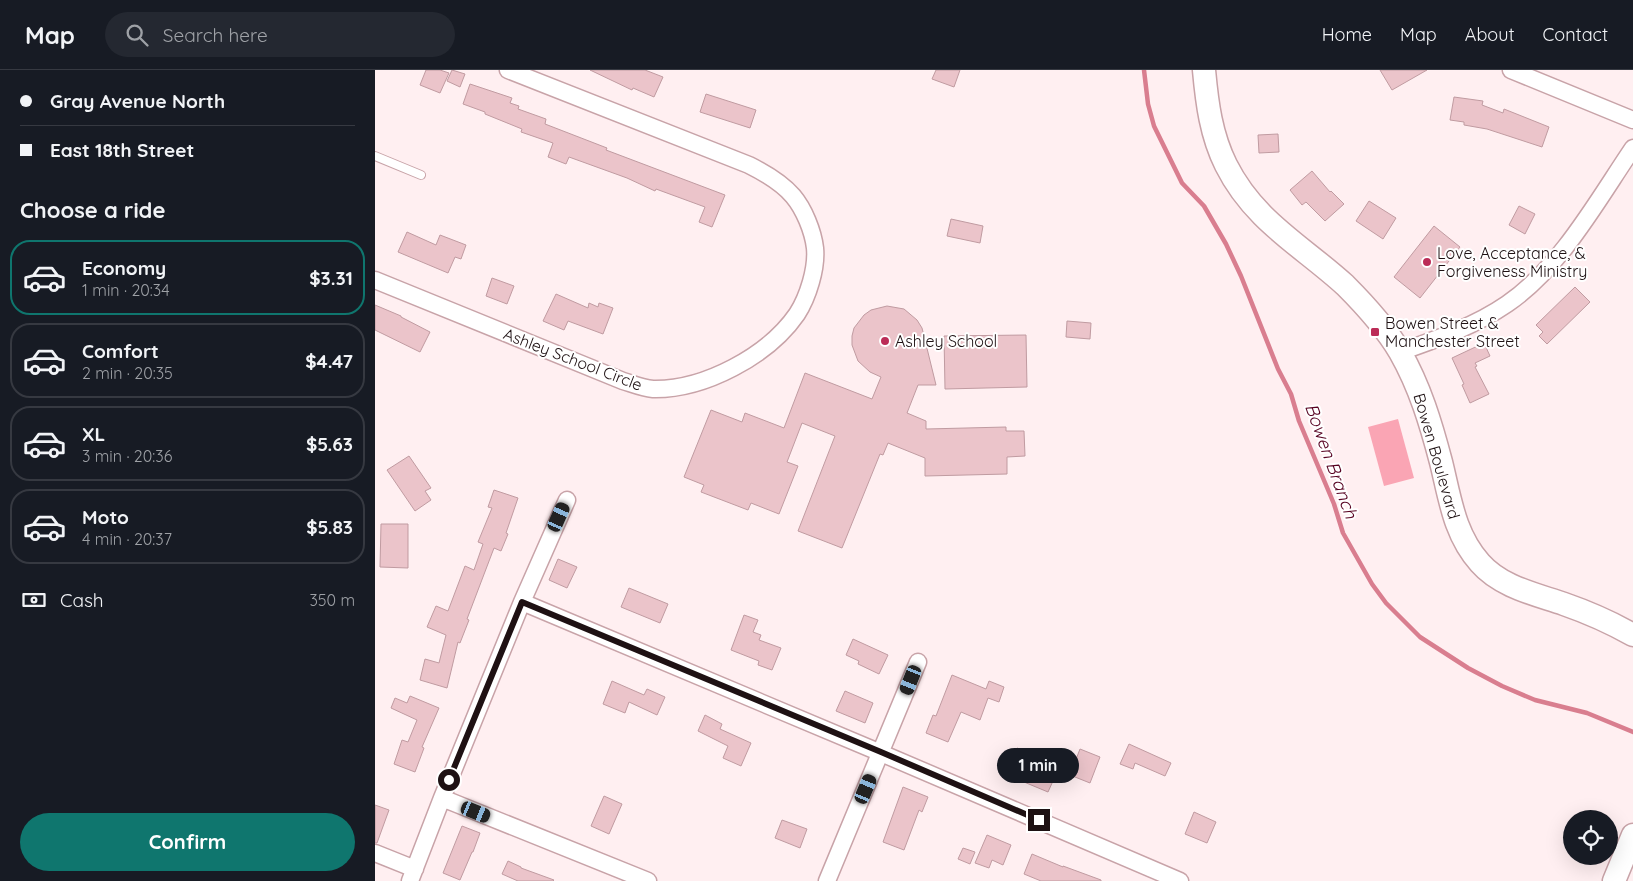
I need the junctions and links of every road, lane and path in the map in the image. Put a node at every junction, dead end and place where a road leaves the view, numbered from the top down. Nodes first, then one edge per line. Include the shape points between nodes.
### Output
1 (508, 70) edge
2 (1204, 70) edge
3 (1511, 70) edge
4 (1633, 120) edge
5 (1633, 148) edge
6 (375, 156) edge
7 (421, 175) dead end
8 (375, 280) edge
9 (1400, 352) junction
10 (567, 500) dead end
11 (522, 602) junction
12 (1633, 635) edge
13 (919, 662) dead end
14 (881, 752) junction
15 (442, 798) junction
16 (1633, 835) edge
17 (375, 854) edge
18 (412, 875) edge
19 (649, 881) edge
20 (827, 881) edge
21 (1180, 881) edge
22 (1614, 881) edge

1 - 8 street, Ashley School Circle via 749,165 779,183 800,206 815,249 813,273 797,314 779,334 747,360 730,369 673,388 653,388 623,381
2 - 9 street, Bowen Boulevard via 1213,133 1225,164 1242,192 1270,224 1345,286 1375,317
3 - 4 street
5 - 9 street via 1551,265 1533,283 1483,318
6 - 7 lane
9 - 12 street, Bowen Boulevard via 1429,417 1453,514 1465,542 1480,563 1499,580 1567,605
10 - 11 street
11 - 14 street
11 - 15 street
13 - 14 street
14 - 20 street
14 - 21 street
15 - 18 street
15 - 19 street
16 - 22 street
17 - 18 street

